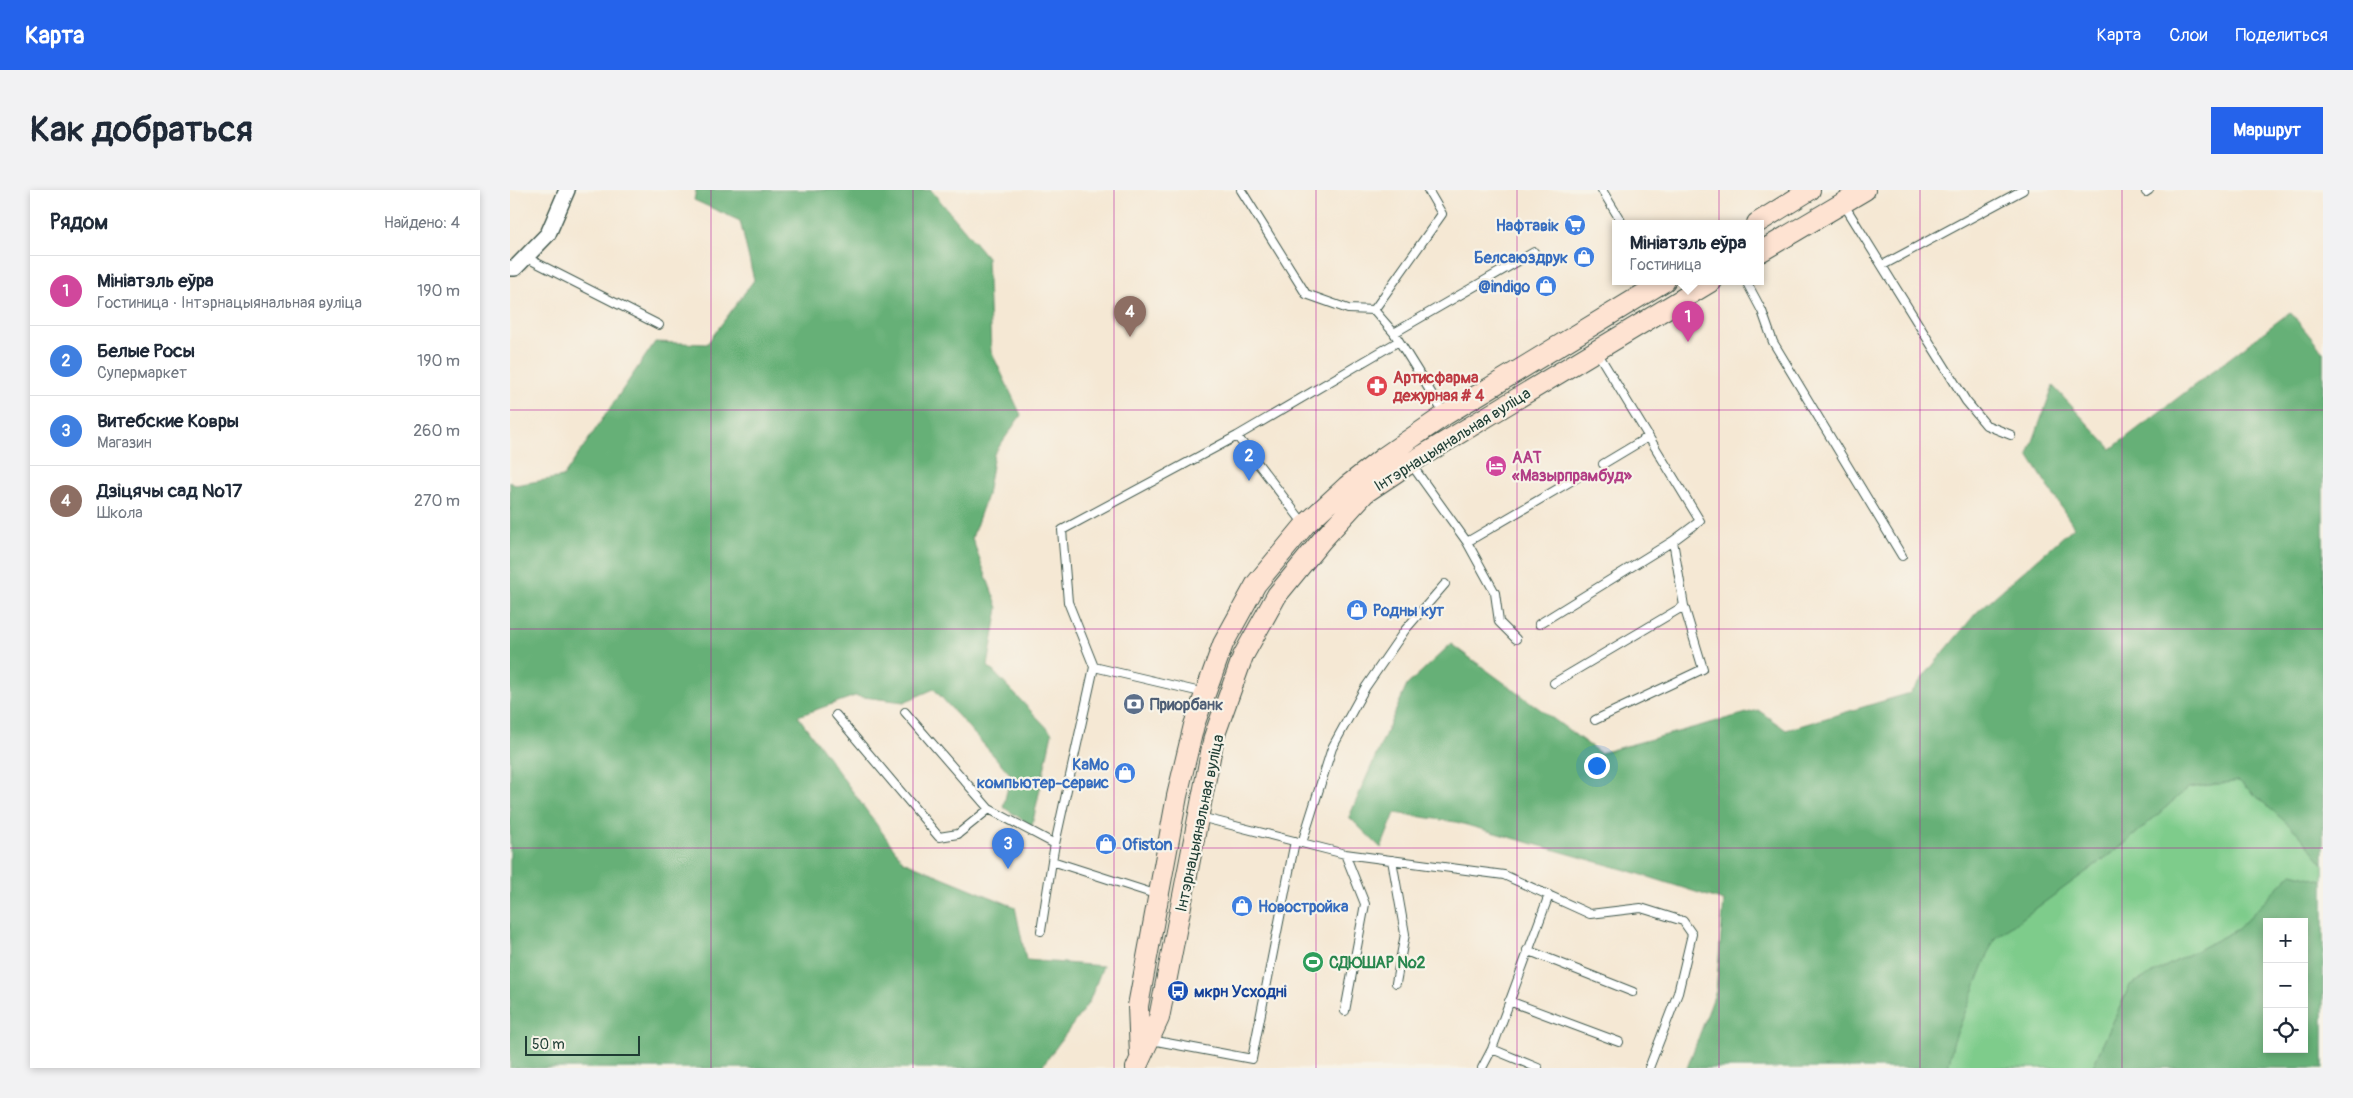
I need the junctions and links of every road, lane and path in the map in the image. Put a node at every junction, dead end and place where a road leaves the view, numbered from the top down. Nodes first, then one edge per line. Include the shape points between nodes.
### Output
1 (567, 190) edge
2 (1241, 190) edge
3 (1428, 190) edge
4 (1602, 190) edge
5 (1810, 190) edge
6 (1865, 190) edge
7 (2023, 190) edge
8 (1843, 203) junction
9 (1620, 220) edge
10 (1762, 220) edge
11 (1764, 250) edge
12 (1534, 252) dead end
13 (525, 257) junction
14 (1883, 265) junction
15 (510, 268) edge
16 (1654, 285) edge
17 (1705, 285) edge
18 (1748, 285) edge
19 (1374, 310) junction
20 (659, 326) dead end
21 (1394, 333) junction
22 (1399, 341) junction
23 (1596, 350) junction
24 (1445, 415) junction
25 (2011, 434) dead end
26 (1237, 436) junction
27 (1648, 437) junction
28 (1410, 463) junction
29 (1603, 464) dead end
30 (1578, 477) dead end
31 (1305, 525) junction
32 (1673, 541) junction
33 (1467, 542) junction
34 (1902, 556) dead end
35 (1445, 584) dead end
36 (1684, 606) junction
37 (1539, 624) dead end
38 (1516, 639) dead end
39 (1094, 667) junction
40 (1554, 683) dead end
41 (1205, 692) junction
42 (905, 712) dead end
43 (836, 715) dead end
44 (1594, 720) dead end
45 (990, 809) junction
46 (1200, 817) junction
47 (1298, 842) junction
48 (1055, 844) junction
49 (1345, 854) junction
50 (1392, 860) junction
51 (1052, 861) junction
52 (1158, 895) junction
53 (1549, 895) junction
54 (1041, 931) dead end
55 (1527, 950) junction
56 (1396, 983) dead end
57 (1633, 992) dead end
58 (1510, 1001) junction
59 (1345, 1011) dead end
60 (1149, 1039) junction
61 (1619, 1042) dead end
62 (1492, 1049) junction
63 (1138, 1063) edge
64 (1482, 1068) edge
65 (1538, 1068) edge
66 (1649, 1068) edge

1 - 13 street via 548,234
2 - 19 lane via 1306,294 1348,309
3 - 19 lane via 1442,214
4 - 9 lane
5 - 10 main road
6 - 8 main road
7 - 14 lane
8 - 11 main road
8 - 14 lane
12 - 21 lane
13 - 15 street
13 - 20 lane
14 - 25 lane via 1966,401 1986,424
16 - 24 main road, Інтэрнацыянальная вуліца
17 - 23 main road, Інтэрнацыянальная вуліца
18 - 34 lane via 1773,342
19 - 21 lane
21 - 22 lane
22 - 24 lane
22 - 26 lane
23 - 27 lane
23 - 28 main road, Інтэрнацыянальная вуліца
24 - 31 main road, Інтэрнацыянальная вуліца via 1362,474
26 - 31 lane
26 - 39 lane via 1062,530 1068,602
27 - 29 lane
27 - 32 lane via 1700,522
28 - 33 lane
28 - 46 main road, Інтэрнацыянальная вуліца via 1365,493 1277,595 1243,656 1214,737
30 - 33 lane
31 - 41 main road, Інтэрнацыянальная вуліца via 1256,584 1223,644
32 - 36 lane
32 - 37 lane
33 - 38 lane via 1495,592 1499,622
35 - 47 lane via 1405,630 1366,688 1332,748
36 - 40 lane
36 - 44 lane via 1703,670
39 - 41 lane
39 - 48 lane
41 - 52 main road, Інтэрнацыянальная вуліца via 1177,796
42 - 45 lane
43 - 45 lane via 939,837 958,834
45 - 48 lane
46 - 47 lane
46 - 60 main road, Інтэрнацыянальная вуліца via 1159,1018
47 - 49 lane
47 - 60 lane via 1252,1059
48 - 51 lane
49 - 50 lane
49 - 59 lane via 1365,904
50 - 53 lane via 1504,875
50 - 56 lane via 1405,934
51 - 52 lane
51 - 54 lane
52 - 63 main road, Інтэрнацыянальная вуліца via 1138,1006
53 - 55 lane
53 - 66 lane via 1590,914 1641,908 1682,921 1692,934 1678,993
55 - 57 lane
55 - 58 lane
58 - 61 lane
58 - 62 lane
60 - 63 main road, Інтэрнацыянальная вуліца
62 - 64 lane
62 - 65 lane

